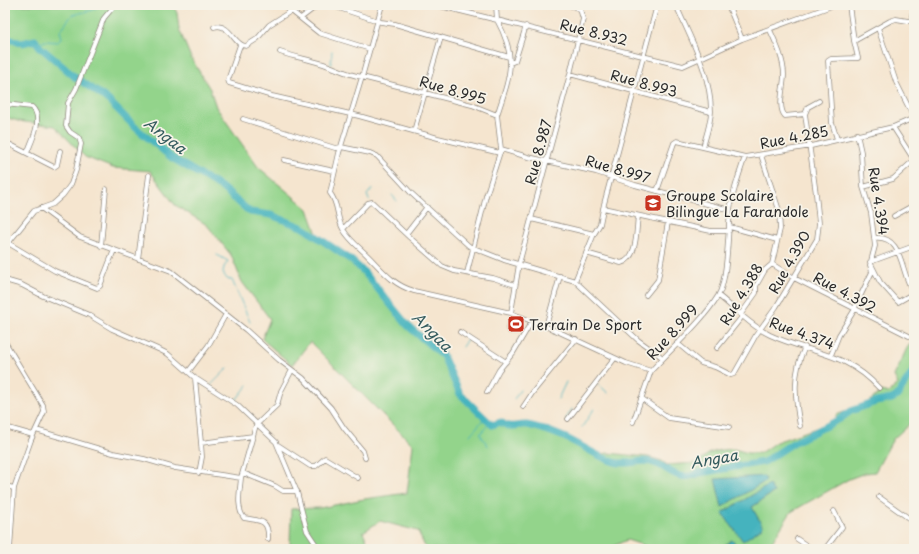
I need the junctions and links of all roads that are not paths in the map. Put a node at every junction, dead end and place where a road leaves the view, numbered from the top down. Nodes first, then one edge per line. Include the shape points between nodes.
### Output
1 (115, 5) edge
2 (284, 5) edge
3 (318, 5) edge
4 (330, 5) edge
5 (382, 5) edge
6 (436, 5) edge
7 (496, 5) edge
8 (569, 5) edge
9 (657, 5) edge
10 (676, 5) edge
11 (728, 5) edge
12 (834, 5) edge
13 (850, 5) edge
14 (914, 6) edge
15 (291, 11) junction
16 (301, 18) junction
17 (497, 20) junction
18 (378, 21) junction
19 (913, 22) edge
20 (526, 26) junction
21 (214, 27) dead end
22 (878, 28) junction
23 (770, 30) junction
24 (441, 38) junction
25 (578, 39) junction
26 (742, 39) junction
27 (854, 42) junction
28 (240, 45) junction
29 (370, 49) junction
30 (280, 52) dead end
31 (644, 56) junction
32 (509, 57) junction
33 (699, 58) junction
34 (510, 63) junction
35 (570, 74) junction
36 (362, 76) junction
37 (635, 92) junction
38 (425, 94) junction
39 (818, 101) dead end
40 (5, 104) edge
41 (711, 112) junction
42 (352, 114) junction
43 (805, 114) junction
44 (497, 115) junction
45 (914, 118) edge
46 (243, 119) dead end
47 (893, 127) junction
48 (414, 131) junction
49 (857, 134) junction
50 (837, 139) junction
51 (5, 142) edge
52 (810, 146) junction
53 (341, 147) junction
54 (703, 147) junction
55 (60, 151) dead end
56 (501, 151) junction
57 (27, 153) junction
58 (761, 155) junction
59 (745, 157) junction
60 (284, 160) dead end
61 (914, 160) edge
62 (547, 162) junction
63 (334, 172) junction
64 (149, 175) dead end
65 (612, 177) junction
66 (863, 187) junction
67 (106, 189) dead end
68 (657, 191) junction
69 (914, 205) edge
70 (427, 207) junction
71 (41, 208) junction
72 (603, 208) junction
73 (730, 210) junction
74 (638, 216) junction
75 (894, 216) dead end
76 (531, 219) junction
77 (668, 222) junction
78 (343, 229) junction
79 (730, 229) junction
80 (406, 234) junction
81 (594, 234) junction
82 (874, 238) junction
83 (777, 240) junction
84 (7, 245) edge
85 (102, 246) junction
86 (914, 246) edge
87 (473, 248) junction
88 (114, 250) junction
89 (897, 251) junction
90 (586, 253) junction
91 (138, 258) junction
92 (870, 262) junction
93 (519, 264) junction
94 (772, 264) junction
95 (467, 274) junction
96 (560, 276) junction
97 (794, 278) junction
98 (5, 280) edge
99 (575, 282) junction
100 (515, 286) junction
101 (914, 292) edge
102 (646, 295) dead end
103 (719, 296) junction
104 (855, 309) junction
105 (511, 313) junction
106 (226, 314) junction
107 (741, 314) junction
108 (532, 321) junction
109 (546, 326) junction
110 (760, 329) junction
111 (460, 332) dead end
112 (909, 336) dead end
113 (576, 339) junction
114 (5, 342) edge
115 (677, 343) junction
116 (805, 347) junction
117 (717, 348) dead end
118 (831, 355) junction
119 (615, 358) junction
120 (664, 358) junction
121 (506, 362) junction
122 (292, 370) junction
123 (651, 371) junction
124 (188, 372) junction
125 (195, 378) junction
126 (879, 388) dead end
127 (487, 392) dead end
128 (641, 398) junction
129 (523, 407) dead end
130 (568, 419) dead end
131 (633, 422) dead end
132 (256, 425) junction
133 (800, 426) dead end
134 (5, 427) edge
135 (729, 427) dead end
136 (36, 430) junction
137 (33, 435) junction
138 (253, 436) junction
139 (200, 442) junction
140 (277, 444) junction
141 (365, 458) dead end
142 (199, 473) junction
143 (242, 475) junction
144 (358, 478) dead end
145 (5, 486) edge
146 (14, 488) junction
147 (297, 491) junction
148 (879, 497) dead end
149 (834, 511) dead end
150 (5, 518) edge
151 (11, 519) junction
152 (914, 524) edge
153 (268, 539) dead end
154 (797, 539) dead end
155 (10, 549) edge
156 (319, 549) edge
157 (812, 549) edge
158 (825, 549) edge

1 - 71 street via 104,18 68,103 66,126 79,138 81,144 73,179 63,195 50,206
2 - 15 street
3 - 16 street
4 - 18 street
5 - 18 street
6 - 17 street
7 - 17 street
8 - 25 street, Rue 8.987 via 582,11 583,19
9 - 31 street
10 - 33 street
11 - 26 street
12 - 23 street, Rue 8.932
13 - 27 street
14 - 19 street
15 - 16 street
15 - 28 street via 269,25 254,41 246,46
16 - 29 street via 319,33
17 - 20 street, Rue 8.932
17 - 32 street, Rue 8.995 via 508,42
18 - 24 street
18 - 29 street
19 - 22 street via 896,19
20 - 25 street, Rue 8.932
20 - 34 street via 514,61
21 - 28 street via 227,30
22 - 27 street
22 - 45 street via 896,82
23 - 26 street, Rue 8.932
23 - 43 street via 783,66 783,113 786,116
24 - 32 street
24 - 38 street
25 - 31 street, Rue 8.932
25 - 35 street, Rue 8.987
26 - 33 street, Rue 8.932
27 - 50 street via 858,58 828,61 832,123
28 - 42 street, Rue 8.997 via 229,83 272,96
29 - 36 street
30 - 36 street, Rue 8.995 via 298,59 321,63 351,75
31 - 33 street, Rue 8.932 via 683,66
31 - 37 street
32 - 34 street, Rue 8.995
33 - 41 street via 709,90
34 - 44 street, Rue 8.995 via 509,80
35 - 37 street, Rue 8.993
35 - 62 street, Rue 8.987
36 - 38 street, Rue 8.995
36 - 42 street
37 - 41 street, Rue 8.993
37 - 65 street
38 - 44 street, Rue 8.995 via 472,105
38 - 48 street
39 - 43 street via 808,107
40 - 57 street via 32,107 35,110 35,131
41 - 54 street
42 - 48 street, Rue 8.997
42 - 53 street
43 - 52 street, Rue 4.390
44 - 56 street
45 - 47 street, Rue 4.285
46 - 53 street via 335,148
47 - 49 street, Rue 4.285
47 - 61 street
48 - 56 street, Rue 8.997
49 - 50 street, Rue 4.285
49 - 66 street, Rue 4.394
50 - 52 street, Rue 4.285
51 - 57 street
52 - 58 street, Rue 4.285
52 - 97 street, Rue 4.390 via 818,234
53 - 63 street
53 - 70 street via 377,156
54 - 59 street, Rue 4.285
54 - 68 street, Rue 4.285 via 678,141 674,143
55 - 57 street via 57,165 54,167
56 - 62 street, Rue 8.997
56 - 87 street
58 - 59 street, Rue 4.285
58 - 83 street, Rue 4.388 via 780,216
59 - 73 street
60 - 63 street
61 - 66 street via 893,179
62 - 65 street, Rue 8.997
62 - 76 street, Rue 8.987
63 - 78 street via 330,193 337,204 338,217
64 - 91 street
65 - 68 street, Rue 8.997
65 - 72 street
66 - 82 street, Rue 4.394 via 871,213
67 - 85 street
68 - 73 street, Rue 8.997
69 - 75 street
70 - 80 street
70 - 87 street via 461,241
71 - 84 street via 31,214
71 - 85 street via 70,231
72 - 74 street
72 - 81 street via 600,224
73 - 79 street
74 - 77 street
74 - 90 street via 633,251 625,262
76 - 81 street
76 - 93 street, Rue 8.987
77 - 79 street via 714,232
77 - 102 street via 658,280
78 - 80 street via 370,202 387,214
78 - 105 street, Rue 8.999 via 387,277 403,288
79 - 83 street
79 - 103 street
80 - 95 street via 442,266
81 - 90 street
82 - 89 street via 891,242
82 - 92 street, Rue 4.394 via 875,246
83 - 94 street, Rue 4.388
84 - 88 street via 55,272 97,288
85 - 88 street
86 - 89 street
87 - 93 street
87 - 95 street
88 - 91 street
89 - 92 street
89 - 101 street
90 - 99 street
91 - 106 street via 171,271
92 - 101 street via 880,282 898,302
92 - 104 street, Rue 4.394 via 872,272
93 - 96 street
93 - 100 street, Rue 8.987
94 - 97 street, Rue 4.392
94 - 107 street, Rue 4.388 via 765,270 756,286 756,293
95 - 100 street via 493,278
96 - 99 street
96 - 109 street
97 - 104 street, Rue 4.392
97 - 110 street, Rue 4.390
98 - 124 street via 89,314 112,329 168,354
99 - 120 street via 638,340
100 - 105 street, Rue 8.987
103 - 107 street, Rue 4.374
103 - 115 street, Rue 8.999
104 - 112 street, Rue 4.392
104 - 118 street, Rue 4.394 via 839,335
105 - 108 street, Rue 8.999
106 - 122 street
106 - 124 street via 208,346
107 - 110 street, Rue 4.374
107 - 117 street, Rue 4.388 via 736,326
108 - 109 street, Rue 8.999
108 - 121 street
109 - 113 street, Rue 8.999
110 - 115 street, Rue 4.390 via 733,375 701,363
110 - 116 street, Rue 4.374
111 - 121 street
113 - 119 street, Rue 8.999
113 - 129 street
114 - 136 street via 44,408
115 - 120 street, Rue 8.999
116 - 118 street, Rue 4.374
116 - 133 street via 799,361 795,386
118 - 126 street, Rue 4.374 via 862,371
119 - 123 street, Rue 8.999
119 - 130 street
120 - 123 street, Rue 8.999
121 - 127 street
122 - 132 street via 277,405
122 - 141 street via 331,408 364,451
123 - 128 street
124 - 125 street
125 - 132 street via 237,405
125 - 139 street
128 - 131 street
128 - 135 street via 669,418
132 - 138 street
132 - 140 street
134 - 137 street
136 - 137 street
136 - 142 street via 113,453
137 - 146 street
138 - 139 street
138 - 143 street
139 - 142 street via 202,458
140 - 144 street via 310,466 316,466 325,458
140 - 147 street
142 - 143 street
143 - 147 street via 283,491
143 - 153 street via 239,495 242,515 244,518 258,519 264,523
145 - 146 street
146 - 151 street
147 - 156 street via 304,524
148 - 152 street
149 - 158 street via 842,527
150 - 151 street
151 - 155 street
154 - 157 street

